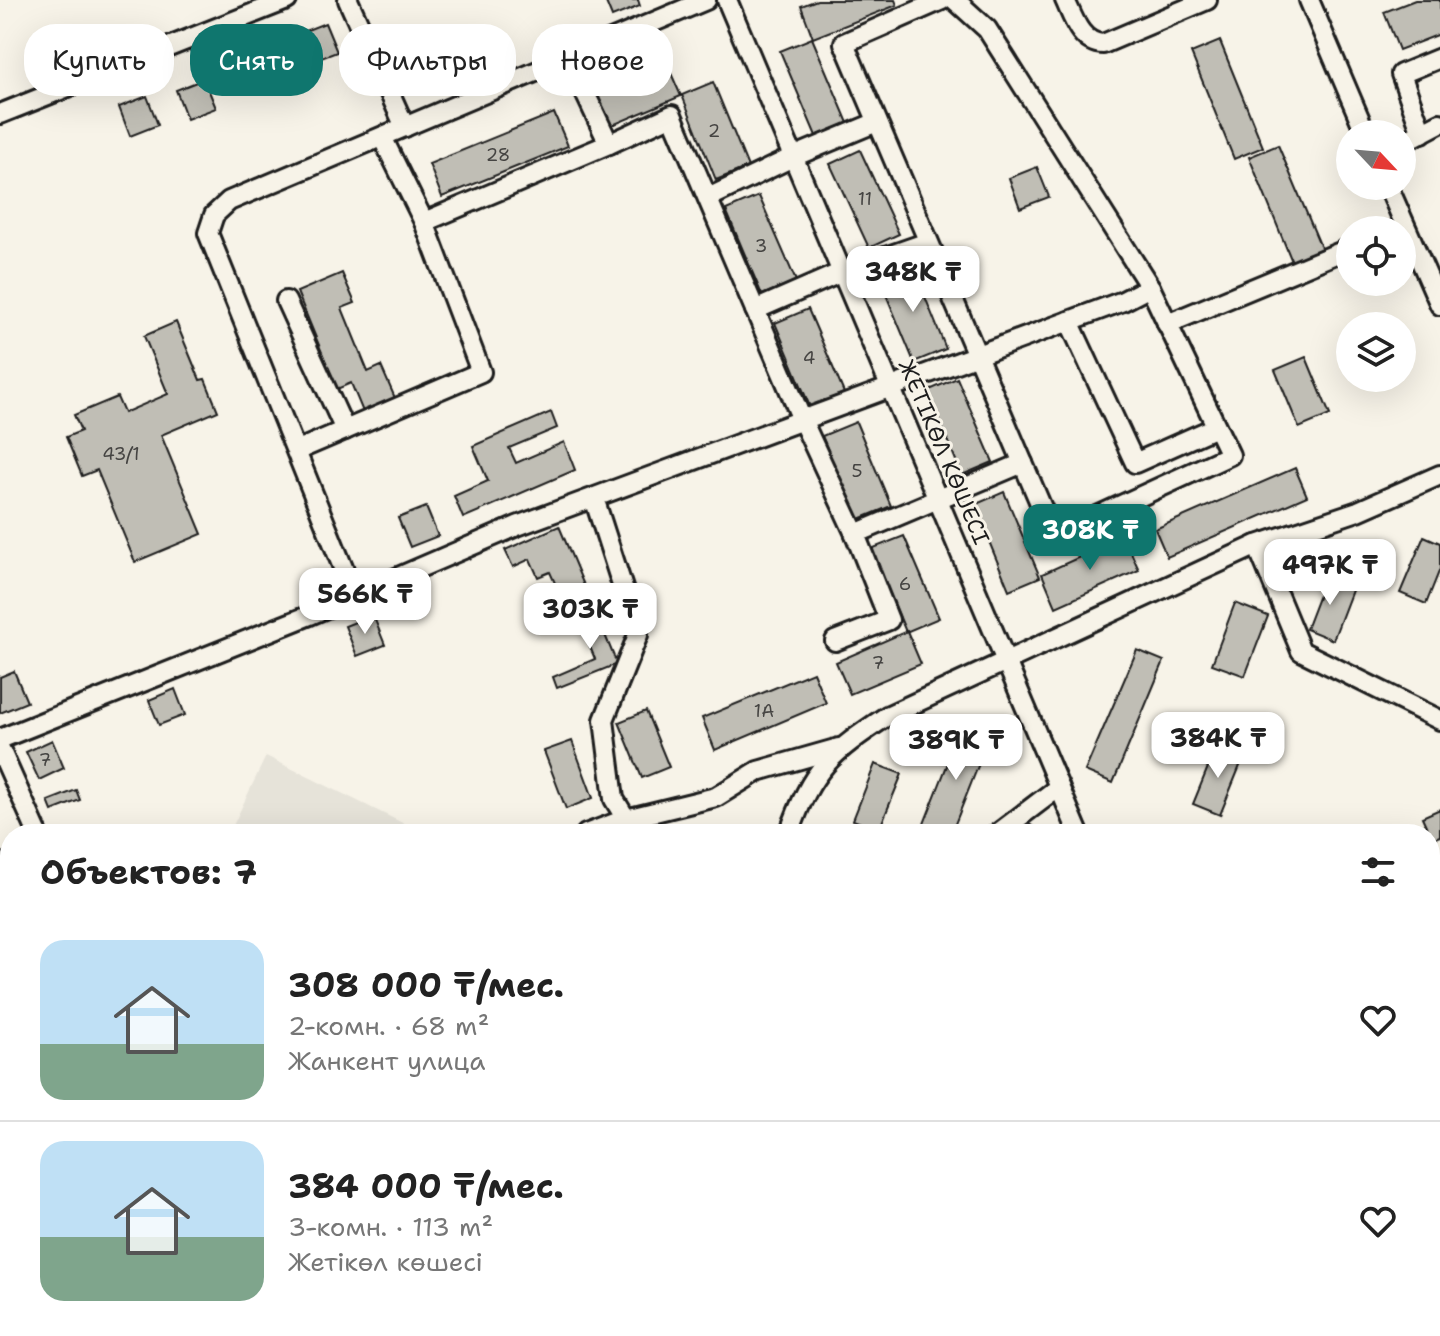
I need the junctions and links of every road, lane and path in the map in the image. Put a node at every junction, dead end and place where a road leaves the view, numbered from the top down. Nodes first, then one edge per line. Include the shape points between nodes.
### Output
1 (287, 0) edge
2 (348, 0) edge
3 (706, 0) edge
4 (727, 0) edge
5 (942, 0) edge
6 (955, 0) edge
7 (1065, 0) edge
8 (1207, 0) edge
9 (1309, 0) edge
10 (648, 24) edge
11 (1440, 58) edge
12 (532, 72) edge
13 (586, 96) edge
14 (0, 114) edge
15 (1360, 120) edge
16 (877, 122) junction
17 (1440, 123) edge
18 (405, 127) junction
19 (1422, 133) junction
20 (1416, 136) edge
21 (382, 137) junction
22 (609, 144) junction
23 (793, 157) junction
24 (708, 198) junction
25 (424, 222) junction
26 (928, 242) junction
27 (1336, 254) edge
28 (1416, 258) edge
29 (842, 272) junction
30 (1150, 287) junction
31 (286, 301) dead end
32 (1440, 302) edge
33 (755, 310) junction
34 (1069, 321) junction
35 (1167, 324) junction
36 (977, 356) junction
37 (892, 389) junction
38 (803, 422) junction
39 (1216, 427) junction
40 (345, 430) junction
41 (298, 450) junction
42 (1023, 463) junction
43 (1440, 475) edge
44 (594, 498) junction
45 (937, 498) junction
46 (855, 534) junction
47 (1257, 545) junction
48 (354, 595) junction
49 (835, 641) dead end
50 (1007, 662) junction
51 (1440, 720) edge
52 (0, 739) edge
53 (839, 748) junction
54 (0, 749) edge
55 (1059, 787) junction
56 (626, 819) junction
57 (34, 824) edge
58 (613, 824) edge
59 (792, 824) edge
60 (1010, 824) edge
61 (1075, 824) edge

1 - 14 street
2 - 18 street
3 - 10 street
4 - 23 street, ЖЕТІКӨЛ КӨШЕСІ
5 - 16 street via 844,43
6 - 30 street via 987,29
7 - 8 street via 1082,35 1103,44
9 - 15 street
11 - 19 street via 1401,74
12 - 18 street
13 - 22 street
16 - 23 street
16 - 26 street
17 - 19 street
18 - 21 street
19 - 20 street
21 - 25 street
21 - 41 street via 229,201 214,215 208,233
22 - 24 street via 672,115
22 - 25 street
23 - 24 street
23 - 29 street, ЖЕТІКӨЛ КӨШЕСІ
24 - 33 street
25 - 40 street via 481,372
26 - 29 street
26 - 36 street
27 - 35 street
28 - 32 street
29 - 33 street
29 - 37 street, ЖЕТІКӨЛ КӨШЕСІ
30 - 34 street
30 - 35 street
31 - 40 street
33 - 38 street
34 - 36 street
34 - 39 street via 1135,463
35 - 39 street
36 - 37 street
36 - 42 street
37 - 38 street
37 - 45 street, ЖЕТІКӨЛ КӨШЕСІ
38 - 44 street
38 - 46 street
39 - 42 street via 1230,455 1054,536
40 - 41 street
41 - 48 street
42 - 45 street
43 - 47 street via 1358,511
44 - 48 street
44 - 56 street via 638,635 604,720 614,799
45 - 46 street
45 - 50 street, ЖЕТІКӨЛ КӨШЕСІ
46 - 49 street via 889,620
47 - 50 street
47 - 51 street via 1301,651
48 - 52 street
50 - 53 street via 887,716
50 - 55 street, ЖЕТІКӨЛ КӨШЕСІ
53 - 56 street via 758,771 716,797
53 - 59 street via 804,790
54 - 57 street
55 - 60 street
55 - 61 street, ЖЕТІКӨЛ КӨШЕСІ
56 - 58 street

